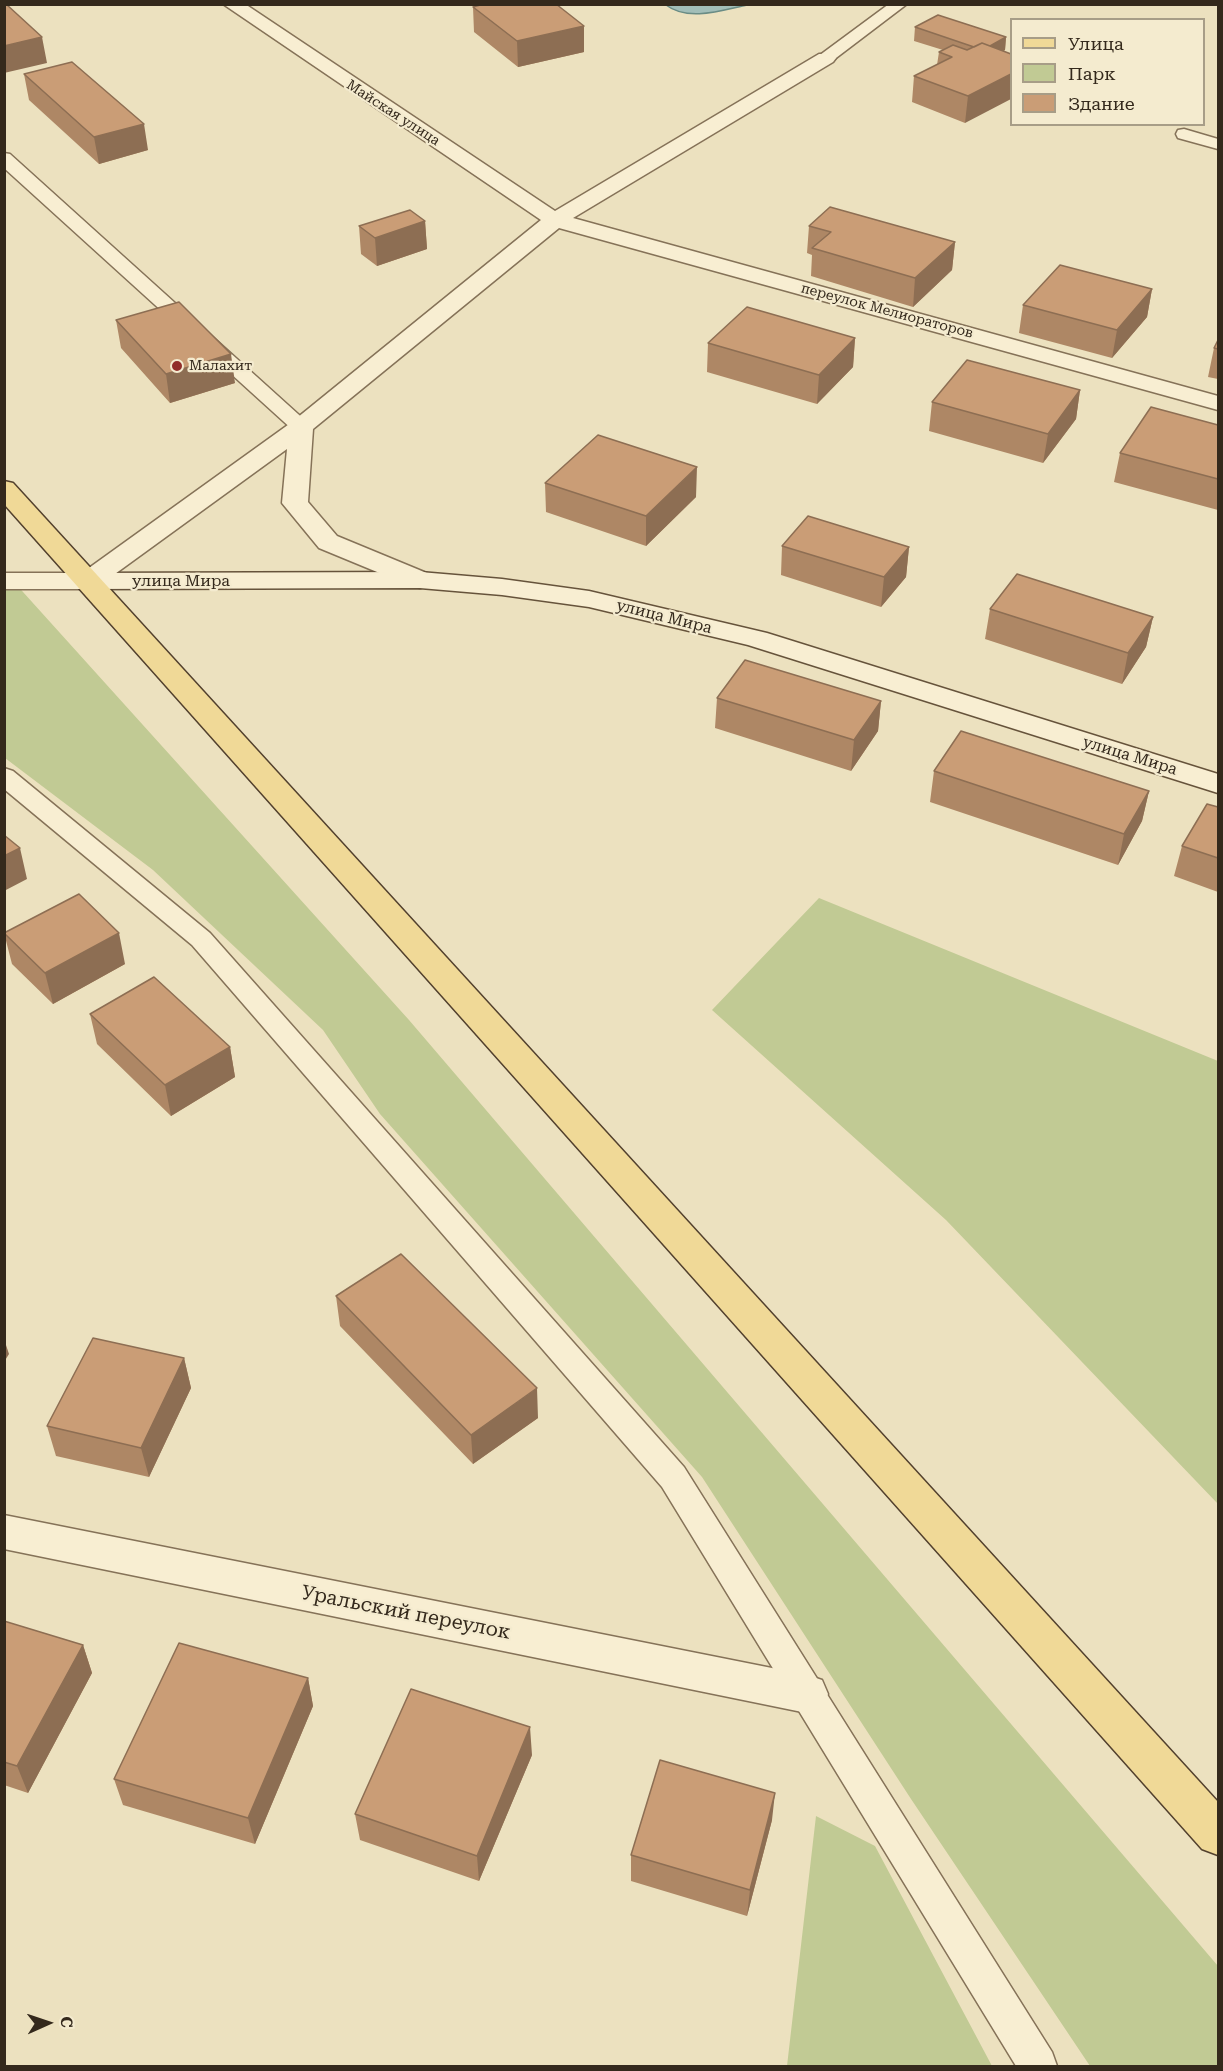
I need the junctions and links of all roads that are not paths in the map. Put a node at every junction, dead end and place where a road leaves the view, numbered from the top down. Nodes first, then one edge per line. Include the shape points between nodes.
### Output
1 (232, 4) edge
2 (900, 4) edge
3 (826, 58) joint
4 (1184, 134) dead end
5 (1218, 144) edge
6 (4, 158) edge
7 (555, 220) junction
8 (1218, 403) edge
9 (301, 427) junction
10 (4, 488) edge
11 (420, 580) junction
12 (4, 581) edge
13 (88, 581) junction
14 (4, 776) edge
15 (1218, 783) edge
16 (4, 1532) edge
17 (807, 1694) junction
18 (1218, 1834) edge
19 (1038, 2067) edge

1 - 7 street, Майская улица
2 - 3 lane
3 - 7 street
4 - 5 lane
6 - 9 lane
7 - 8 street, переулок Мелиораторов
7 - 9 street
9 - 11 street via 296,503 328,542
9 - 13 street
10 - 13 main road
11 - 13 street, улица Мира
11 - 15 street, улица Мира via 590,599 757,639
12 - 13 street, улица Мира
13 - 18 main road
14 - 17 lane via 201,939 649,1450 673,1478
16 - 17 street, Уральский переулок
17 - 19 lane

